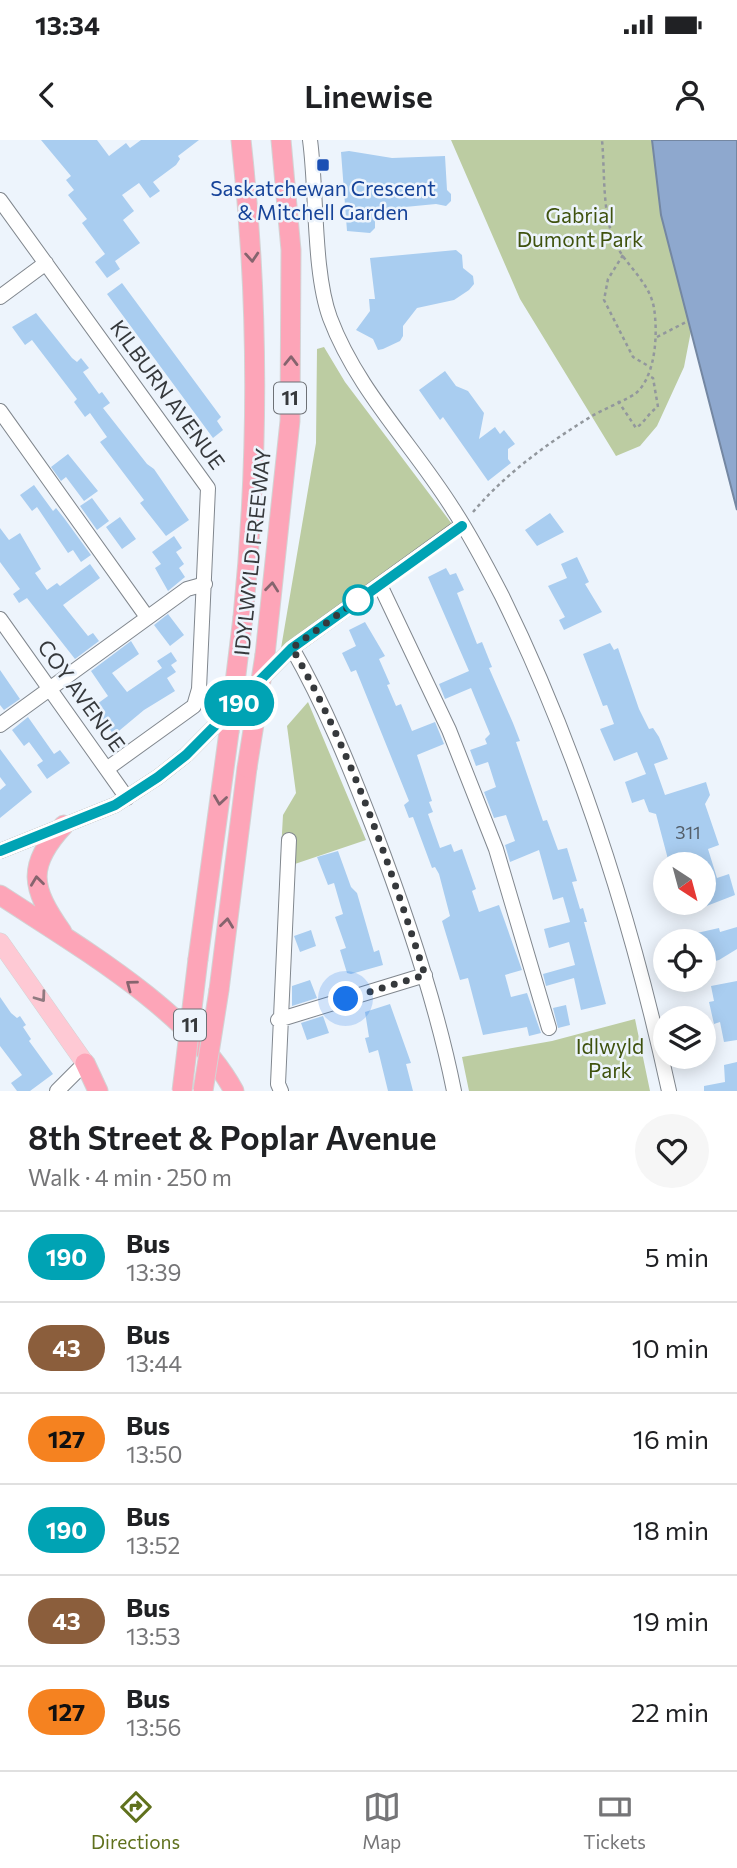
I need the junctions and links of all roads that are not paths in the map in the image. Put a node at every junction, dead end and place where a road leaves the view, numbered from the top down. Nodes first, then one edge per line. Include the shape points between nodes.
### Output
1 (241, 140) edge
2 (281, 140) edge
3 (310, 140) edge
4 (0, 201) edge
5 (46, 263) junction
6 (0, 297) edge
7 (0, 411) edge
8 (462, 526) junction
9 (205, 584) junction
10 (380, 584) junction
11 (147, 617) junction
12 (0, 619) edge
13 (292, 648) junction
14 (51, 690) junction
15 (0, 725) edge
16 (108, 768) junction
17 (127, 798) junction
18 (64, 825) junction
19 (289, 840) dead end
20 (0, 851) edge
21 (0, 895) edge
22 (66, 939) junction
23 (0, 942) edge
24 (425, 975) junction
25 (278, 1020) junction
26 (549, 1028) dead end
27 (85, 1063) junction
28 (62, 1086) edge
29 (98, 1091) edge
30 (182, 1091) edge
31 (203, 1091) edge
32 (234, 1091) edge
33 (281, 1091) edge
34 (454, 1091) edge
35 (668, 1091) edge

1 -> 30 highway, IDYLWYLD FREEWAY / 11, bridge via 256,367 253,494 243,617
31 -> 2 highway, IDYLWYLD FREEWAY / 11, bridge via 265,655 290,421 291,250
3 - 8 street via 329,316 348,359
4 - 5 street, KILBURN AVENUE
5 - 6 street
5 - 9 street, KILBURN AVENUE via 208,488
7 - 11 street
8 - 10 street
8 - 35 street via 501,595 579,778 639,961
9 - 11 street via 187,589
9 - 16 street, KILBURN AVENUE via 200,689 194,706
10 - 13 street
10 - 26 street via 449,730 496,849
11 - 14 street
12 - 14 street, COY AVENUE
13 - 17 street via 186,755
13 - 24 street via 342,747
14 - 15 street
14 - 16 street, COY AVENUE
16 - 17 street, COY AVENUE
17 - 18 street
18 - 20 street
22 -> 18 highway via 37,889 36,869 43,848
19 - 25 street
21 - 22 highway
32 -> 22 highway via 213,1058 184,1028
23 -> 27 main road
24 - 25 street
24 - 34 street
25 - 33 street
27 - 28 street
27 - 29 highway

